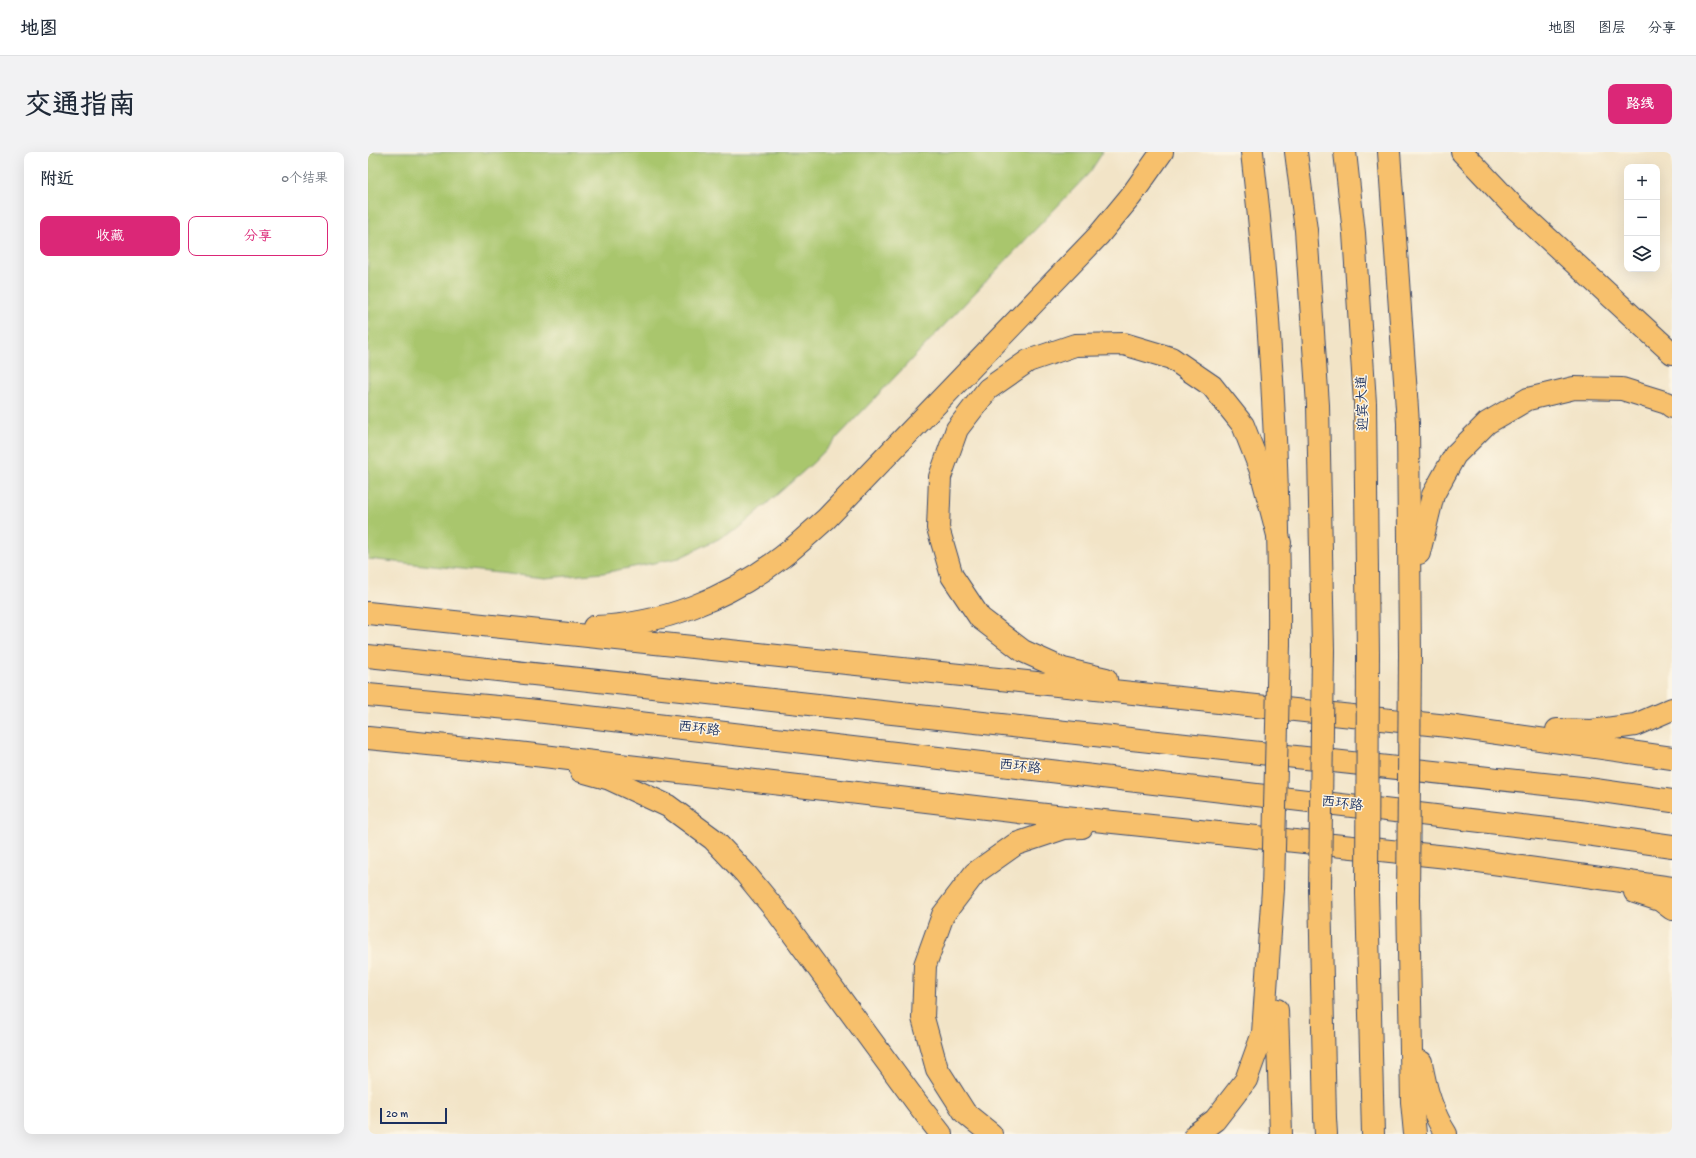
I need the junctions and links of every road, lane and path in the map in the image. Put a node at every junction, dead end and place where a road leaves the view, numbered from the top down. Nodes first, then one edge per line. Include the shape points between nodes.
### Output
1 (1162, 152) edge
2 (1252, 152) edge
3 (1296, 152) edge
4 (1345, 152) edge
5 (1389, 152) edge
6 (1462, 152) edge
7 (1672, 353) edge
8 (1672, 407) edge
9 (1280, 543) junction
10 (1410, 604) junction
11 (368, 614) edge
12 (523, 630) junction
13 (368, 656) edge
14 (368, 695) edge
15 (1196, 700) junction
16 (1672, 709) edge
17 (1448, 726) junction
18 (368, 738) edge
19 (518, 753) junction
20 (1672, 758) edge
21 (1672, 801) edge
22 (1167, 828) junction
23 (1672, 846) edge
24 (1593, 877) junction
25 (1672, 888) edge
26 (1273, 889) junction
27 (1672, 909) edge
28 (1410, 994) junction
29 (942, 1134) edge
30 (991, 1134) edge
31 (1196, 1134) edge
32 (1281, 1134) edge
33 (1326, 1134) edge
34 (1373, 1134) edge
35 (1415, 1134) edge
36 (1446, 1134) edge

1 - 12 main road via 1132,196 1098,236 826,519 782,557 741,584 700,605 663,617 617,626
2 - 9 main road via 1262,235
3 - 33 main road, bridge via 1306,230 1318,405 1323,650 1320,890
4 - 34 main road, 迎宾大道, bridge via 1354,233 1365,402 1367,892
5 - 10 main road via 1408,423
6 - 7 main road via 1515,208
8 - 10 main road via 1622,389 1574,388 1528,399 1487,423 1455,455 1433,495 1421,539
9 - 15 main road via 1261,471 1243,425 1212,386 1171,358 1124,344 1075,345 1028,360 988,389 957,429 940,477 938,528 952,576 980,618 1023,650 1063,669
9 - 26 main road, bridge
10 - 28 main road, bridge
11 - 12 main road
12 - 15 main road
13 - 21 main road via 1573,787
14 - 23 main road, 西环路 via 519,710 1565,831
15 - 17 main road
16 - 17 main road via 1635,725 1592,731
17 - 20 main road
18 - 19 main road
19 - 22 main road
19 - 29 main road via 610,779 668,806 713,839 777,912 917,1104
22 - 24 main road via 1457,858
22 - 30 main road via 1064,828 1016,844 975,873 943,915 925,965 923,1018 937,1069 965,1113
24 - 25 main road
24 - 27 main road via 1660,900
26 - 31 main road via 1263,1033 1246,1080 1215,1120
26 - 32 main road
28 - 35 main road
28 - 36 main road via 1424,1082 1436,1119

